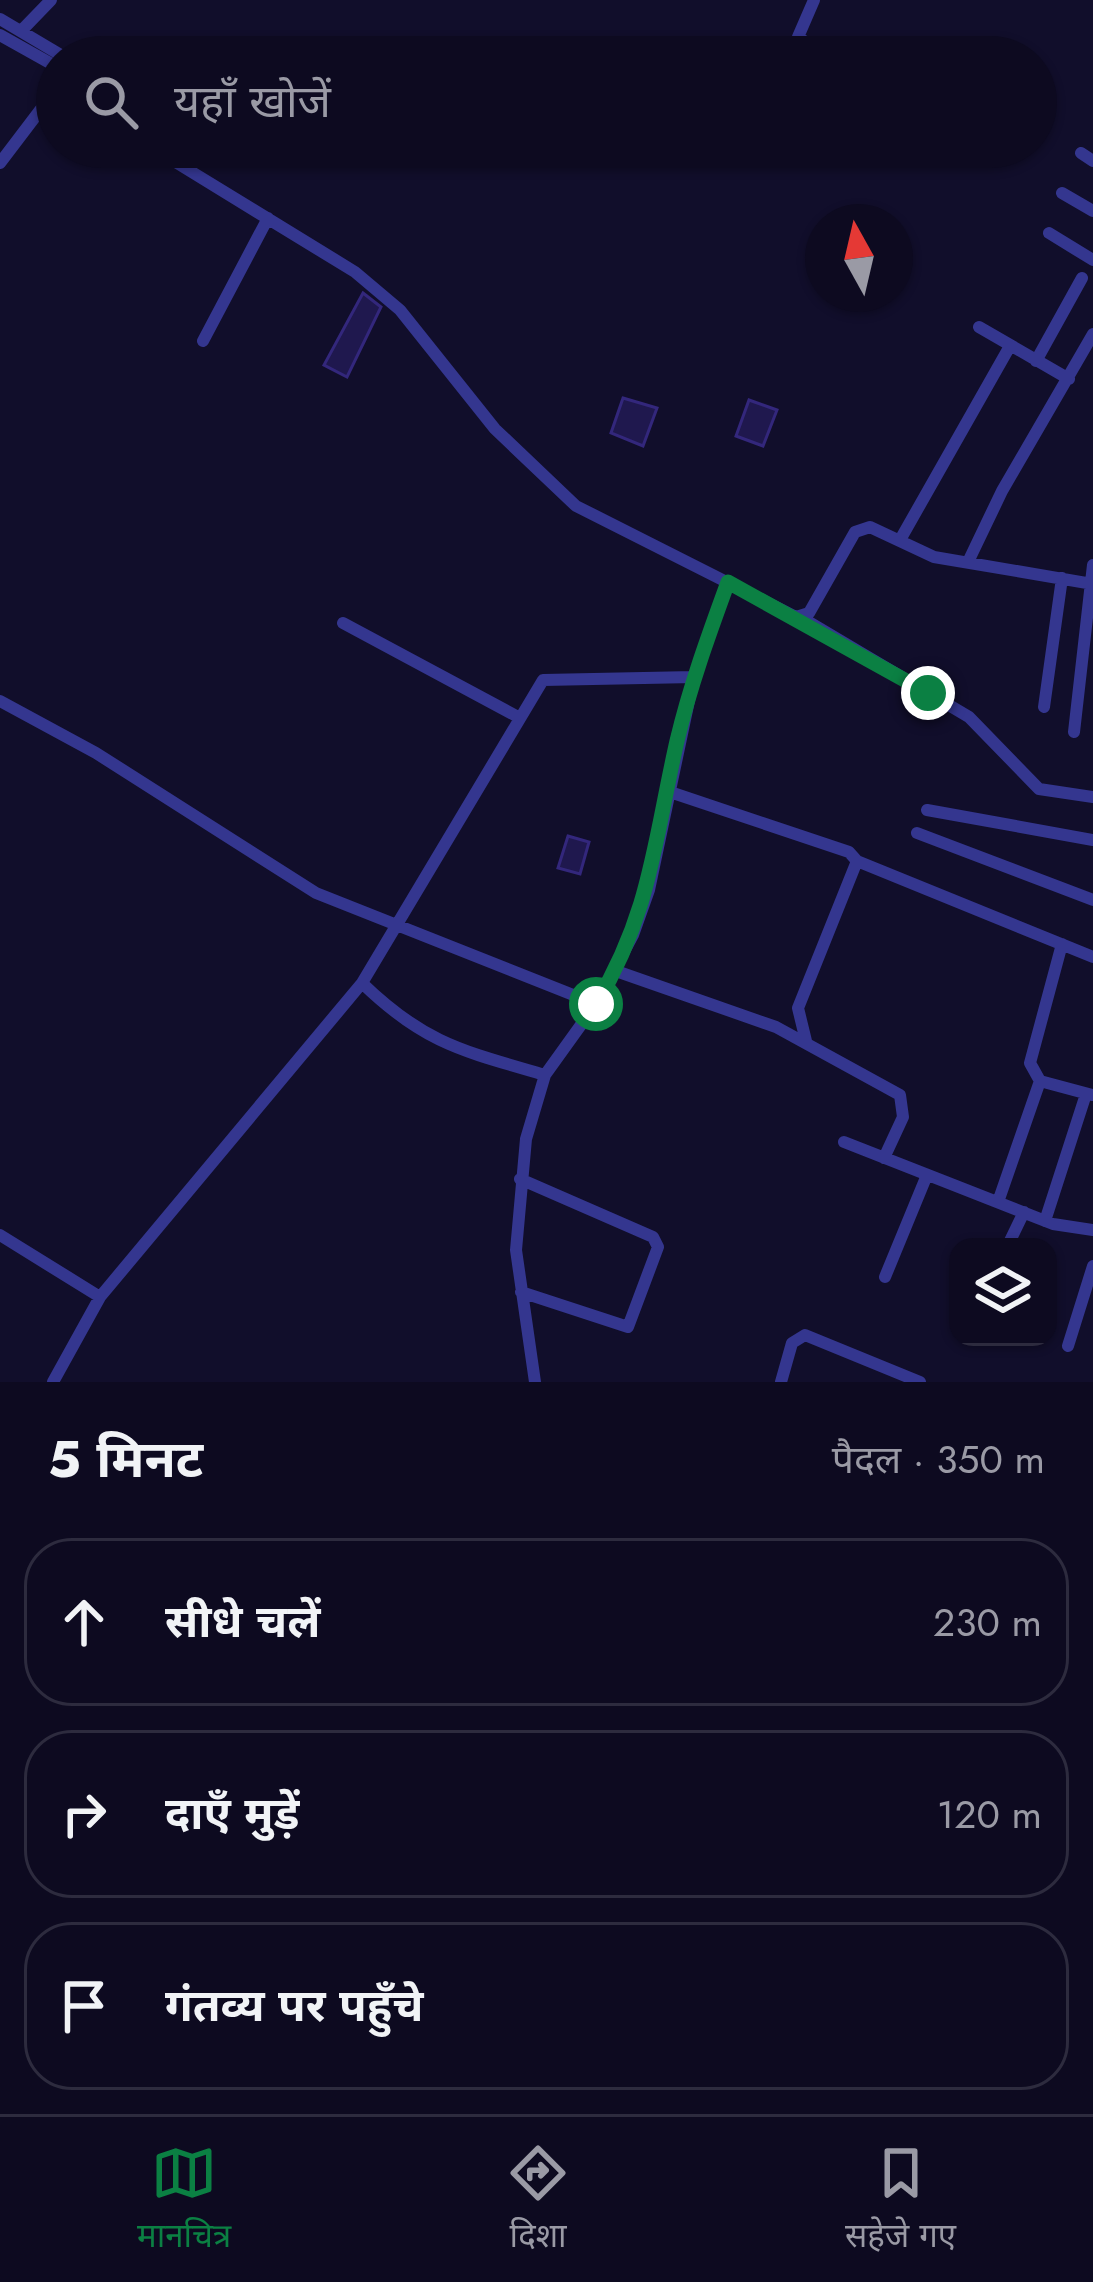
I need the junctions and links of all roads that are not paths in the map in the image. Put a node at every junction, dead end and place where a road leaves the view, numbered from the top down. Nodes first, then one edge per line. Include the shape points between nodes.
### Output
1 (51, 0) edge
2 (814, 0) edge
3 (0, 19) edge
4 (23, 29) junction
5 (0, 35) edge
6 (798, 36) edge
7 (36, 38) edge
8 (36, 55) edge
9 (36, 116) edge
10 (0, 163) edge
11 (189, 168) edge
12 (1062, 193) dead end
13 (1093, 211) edge
14 (268, 218) junction
15 (1049, 233) dead end
16 (1093, 260) edge
17 (1082, 278) dead end
18 (979, 327) dead end
19 (1093, 334) edge
20 (203, 341) dead end
21 (1010, 346) junction
22 (1036, 361) junction
23 (1069, 379) junction
24 (900, 540) junction
25 (968, 562) junction
26 (1093, 565) edge
27 (1062, 578) junction
28 (728, 582) junction
29 (1090, 582) edge
30 (802, 618) junction
31 (343, 623) dead end
32 (694, 677) junction
33 (0, 701) edge
34 (1044, 707) dead end
35 (520, 718) junction
36 (1074, 732) dead end
37 (668, 790) junction
38 (1093, 797) edge
39 (927, 810) dead end
40 (917, 832) dead end
41 (1093, 840) edge
42 (857, 862) junction
43 (1093, 899) edge
44 (396, 926) junction
45 (1062, 944) junction
46 (1093, 956) edge
47 (616, 971) junction
48 (362, 983) junction
49 (596, 1004) junction
50 (806, 1042) junction
51 (544, 1075) junction
52 (1040, 1081) junction
53 (1089, 1095) edge
54 (844, 1142) dead end
55 (884, 1158) junction
56 (927, 1174) junction
57 (520, 1179) junction
58 (998, 1202) junction
59 (1024, 1212) junction
60 (1045, 1221) junction
61 (1093, 1230) edge
62 (0, 1235) edge
63 (1011, 1238) edge
64 (1093, 1266) edge
65 (885, 1277) dead end
66 (521, 1292) junction
67 (100, 1297) junction
68 (1068, 1346) dead end
69 (53, 1382) edge
70 (535, 1382) edge
71 (781, 1382) edge
72 (920, 1382) edge

1 - 4 street
2 - 6 street
3 - 4 street
4 - 7 street
5 - 8 street
9 - 10 street
11 - 14 street
12 - 13 street
14 - 20 street
14 - 28 street via 400,310 495,429 576,506
15 - 16 street
17 - 22 street
18 - 21 street
19 - 23 street
21 - 22 street
21 - 24 street
22 - 23 street
23 - 25 street
24 - 25 street
24 - 30 street via 870,526 855,532
25 - 27 street
26 - 29 street
27 - 29 street
27 - 34 street
28 - 30 street
28 - 32 street
29 - 36 street
30 - 38 street via 969,717 1039,789
31 - 35 street
32 - 35 street via 551,678
32 - 37 street
33 - 44 street via 295,882
35 - 44 street
37 - 42 street via 849,852
37 - 47 street via 649,890
39 - 41 street
40 - 43 street
42 - 45 street
42 - 50 street via 798,1008
44 - 48 street
44 - 49 street
45 - 46 street
45 - 52 street via 1030,1064
47 - 49 street
47 - 50 street
48 - 51 street via 432,1040
48 - 67 street
49 - 51 street
50 - 55 street via 905,1101
51 - 57 street
52 - 53 street
52 - 58 street
53 - 60 street
54 - 55 street
55 - 56 street
56 - 58 street
56 - 65 street
57 - 66 street
57 - 66 street via 652,1237 658,1247 628,1327
58 - 59 street
59 - 60 street
59 - 63 street
60 - 61 street
62 - 67 street
64 - 68 street
66 - 70 street
67 - 69 street
71 - 72 street via 792,1343 806,1336

